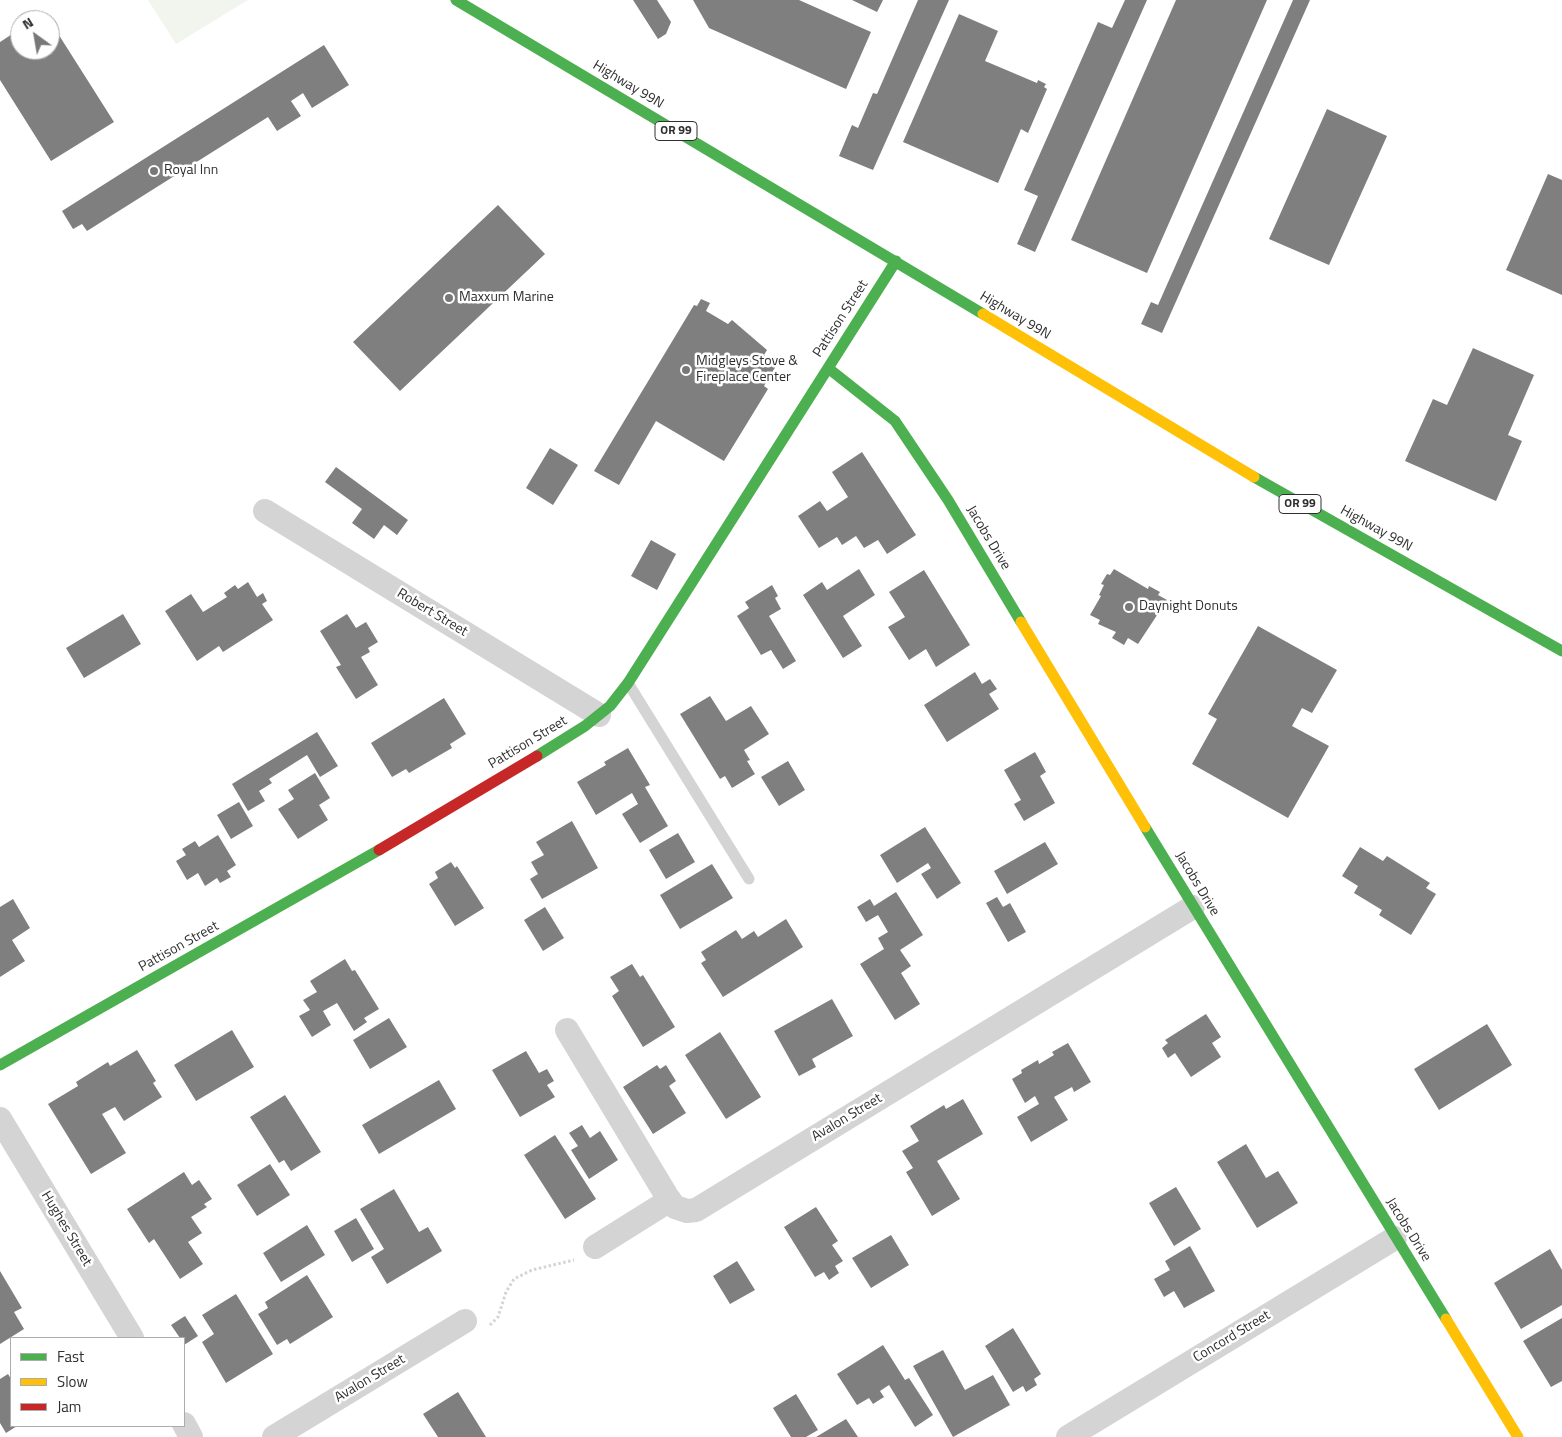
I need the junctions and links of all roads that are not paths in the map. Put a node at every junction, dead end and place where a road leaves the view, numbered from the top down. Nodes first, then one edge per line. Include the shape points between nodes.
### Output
1 (456, 0) edge
2 (896, 261) junction
3 (828, 368) junction
4 (265, 511) dead end
5 (1562, 651) edge
6 (628, 683) junction
7 (599, 715) junction
8 (749, 879) dead end
9 (1193, 907) junction
10 (568, 1030) dead end
11 (0, 1065) edge
12 (0, 1119) edge
13 (670, 1200) junction
14 (1395, 1238) junction
15 (596, 1247) road end
16 (465, 1321) road end
17 (131, 1337) edge
18 (185, 1426) edge
19 (192, 1437) edge
20 (274, 1437) edge
21 (1068, 1437) edge
22 (1518, 1437) edge

1 - 2 street, Highway 99N / OR 99
2 - 3 street, Pattison Street
2 - 5 street, Highway 99N / OR 99 via 1255,478
3 - 6 street, Pattison Street
3 - 9 street, Jacobs Drive via 899,426 948,500
4 - 7 street, Robert Street
6 - 7 street, Pattison Street
6 - 8 lane
7 - 11 street, Pattison Street via 560,742 331,879
9 - 13 street, Avalon Street via 696,1210 675,1207
9 - 14 street, Jacobs Drive
10 - 13 street
12 - 17 street, Hughes Street
13 - 15 street
14 - 21 street, Concord Street
14 - 22 street, Jacobs Drive
16 - 20 street, Avalon Street
18 - 19 street

